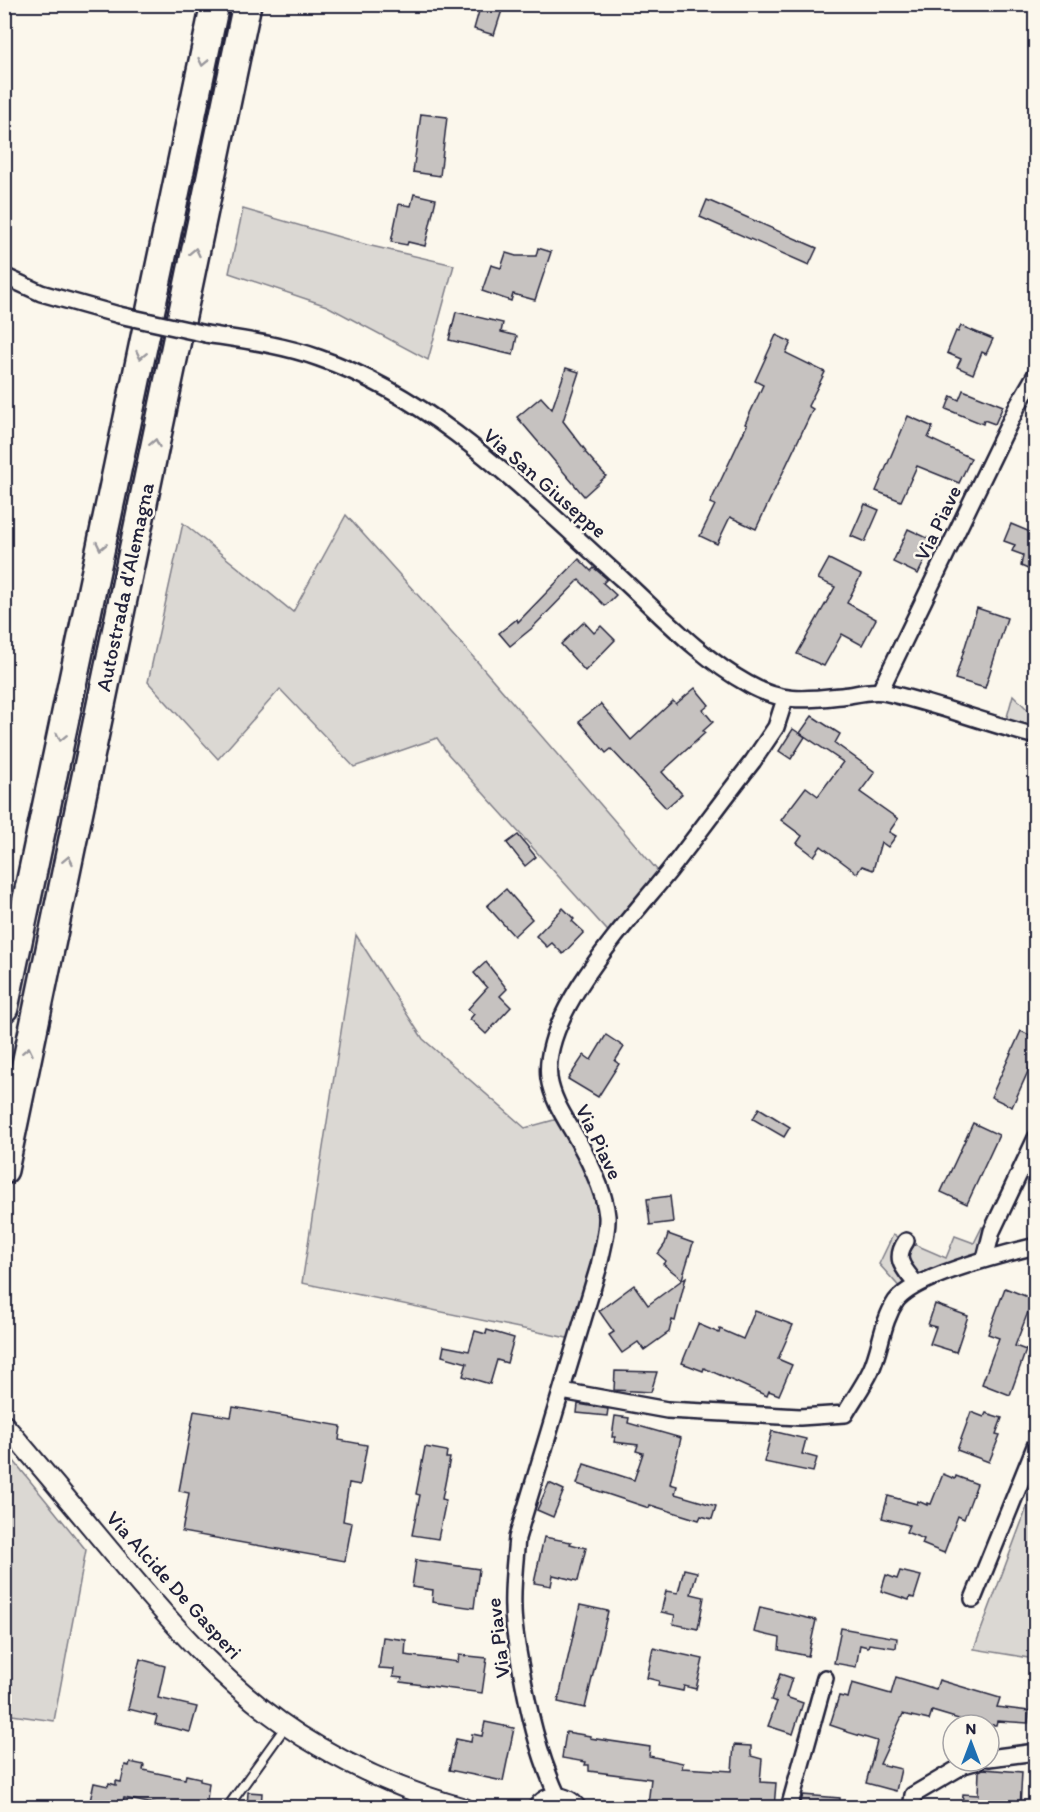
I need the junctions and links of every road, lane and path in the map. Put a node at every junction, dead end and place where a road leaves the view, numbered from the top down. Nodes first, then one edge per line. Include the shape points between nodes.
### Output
1 (215, 4) edge
2 (247, 4) edge
3 (4, 276) edge
4 (1035, 374) edge
5 (880, 691) junction
6 (785, 699) junction
7 (1035, 736) edge
8 (4, 1008) edge
9 (1035, 1138) edge
10 (4, 1170) edge
11 (906, 1240) dead end
12 (1035, 1246) edge
13 (985, 1259) junction
14 (916, 1284) junction
15 (562, 1391) junction
16 (4, 1424) edge
17 (1035, 1444) edge
18 (973, 1599) dead end
19 (825, 1678) dead end
20 (287, 1725) junction
21 (1035, 1752) edge
22 (1001, 1756) edge
23 (950, 1773) edge
24 (547, 1801) edge
25 (226, 1808) edge
26 (465, 1808) edge
27 (577, 1808) edge
28 (789, 1808) edge
29 (911, 1808) edge

1 -> 8 highway, Autostrada d'Alemagna
10 -> 2 highway, Autostrada d'Alemagna
3 - 6 street, Via San Giuseppe, bridge via 41,293 119,315 319,358 378,383 443,424 488,459 685,637 747,684
4 - 5 street, Via Piave
5 - 6 street, Via San Giuseppe
5 - 7 street, Via San Giuseppe
6 - 15 street, Via Piave via 776,727 753,761 592,969 556,1033 549,1079 557,1104 585,1153 607,1217 599,1266
9 - 13 street via 992,1231
11 - 14 street via 900,1249 900,1262
12 - 13 street
13 - 14 street
14 - 15 street via 904,1292 889,1314 871,1370 845,1414 800,1417 668,1410
15 - 24 street, Via Piave via 517,1538 513,1574 518,1648 545,1769
16 - 20 street, Via Alcide De Gasperi via 183,1634 228,1678
17 - 18 street
19 - 28 street
20 - 25 lane
20 - 26 street, Via Alcide De Gasperi via 317,1746 381,1778
21 - 22 street
23 - 29 street via 913,1795
24 - 27 street via 566,1798

